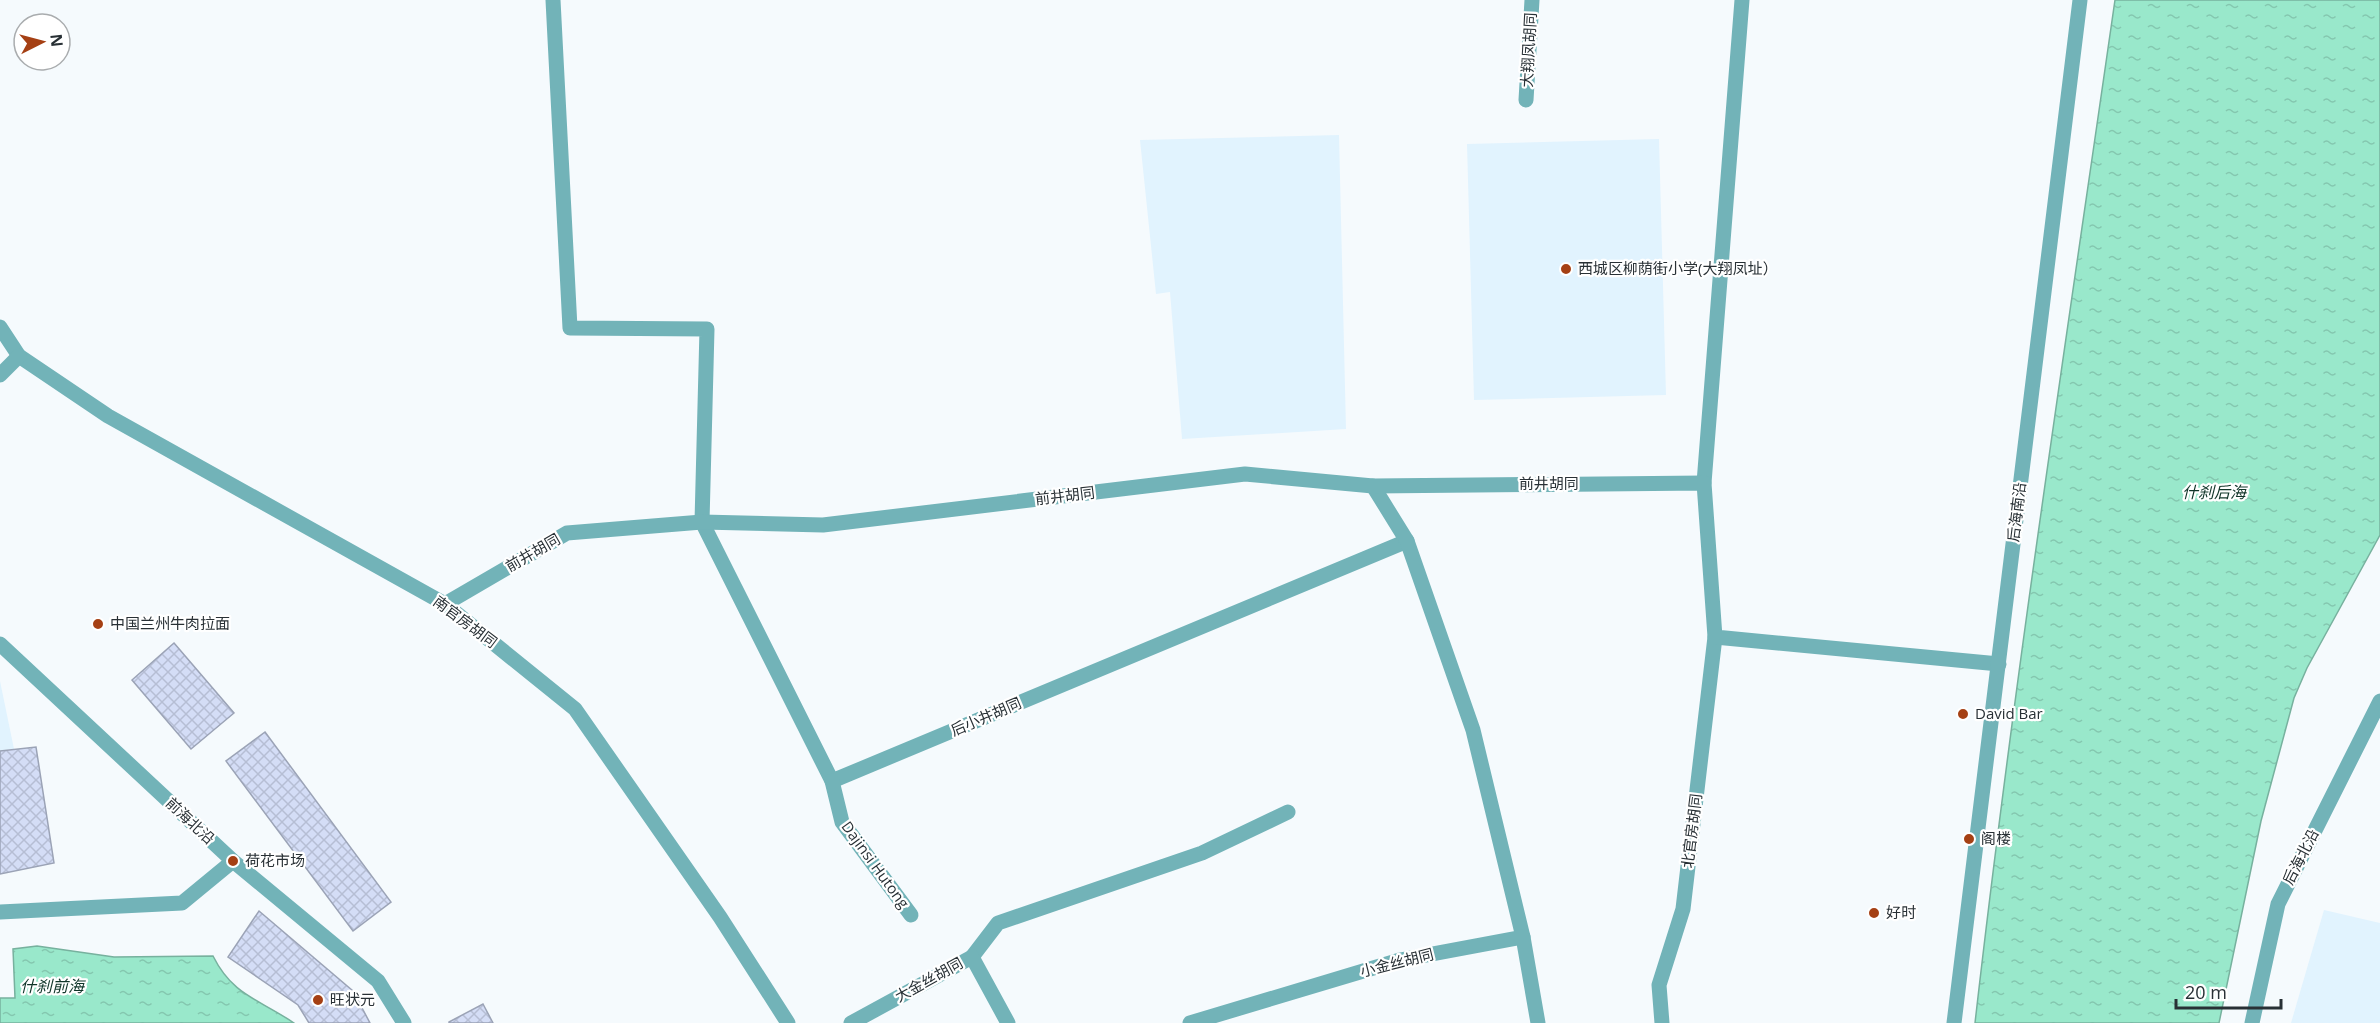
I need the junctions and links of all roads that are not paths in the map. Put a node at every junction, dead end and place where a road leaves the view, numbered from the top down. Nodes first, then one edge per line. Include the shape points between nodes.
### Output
1 (553, 0) edge
2 (1532, 0) edge
3 (1742, 0) edge
4 (2080, 0) edge
5 (1526, 100) dead end
6 (0, 327) edge
7 (19, 356) junction
8 (0, 375) edge
9 (1704, 483) junction
10 (1373, 486) junction
11 (702, 522) junction
12 (1407, 541) junction
13 (445, 604) junction
14 (1715, 637) junction
15 (0, 644) edge
16 (1999, 664) junction
17 (2380, 702) edge
18 (832, 781) junction
19 (1288, 812) dead end
20 (233, 861) junction
21 (0, 912) edge
22 (911, 915) dead end
23 (1523, 937) junction
24 (972, 957) junction
25 (404, 1023) edge
26 (788, 1023) edge
27 (851, 1023) edge
28 (1008, 1023) edge
29 (1190, 1023) edge
30 (1538, 1023) edge
31 (1662, 1023) edge
32 (1954, 1023) edge
33 (2252, 1023) edge

1 - 11 street via 570,328 707,328
2 - 5 street, 大翔凤胡同
3 - 9 street, 北官房胡同
4 - 16 street, 后海南沿
6 - 7 street, 南官房胡同
7 - 8 street
7 - 13 street, 南官房胡同 via 108,416
9 - 10 street, 前井胡同
9 - 14 street, 北官房胡同
10 - 11 street, 前井胡同 via 1245,474 822,525
10 - 12 street
11 - 13 street, 前井胡同 via 567,533
11 - 18 street
12 - 18 street, 后小井胡同
12 - 23 street via 1473,730
13 - 26 street, 南官房胡同 via 575,709 720,916
14 - 16 street
14 - 31 street, 北官房胡同 via 1683,909 1659,986
15 - 20 street, 前海北沿
16 - 32 street, 后海南沿
17 - 33 street, 后海北沿 via 2278,904
18 - 22 street, Dajinsi Hutong via 842,822
19 - 24 street via 1202,853 998,923
20 - 21 street via 182,903
20 - 25 street, 前海北沿 via 378,981
23 - 29 street, 小金丝胡同 via 1400,960
23 - 30 street
24 - 27 street, 大金丝胡同
24 - 28 street, 大金丝胡同

